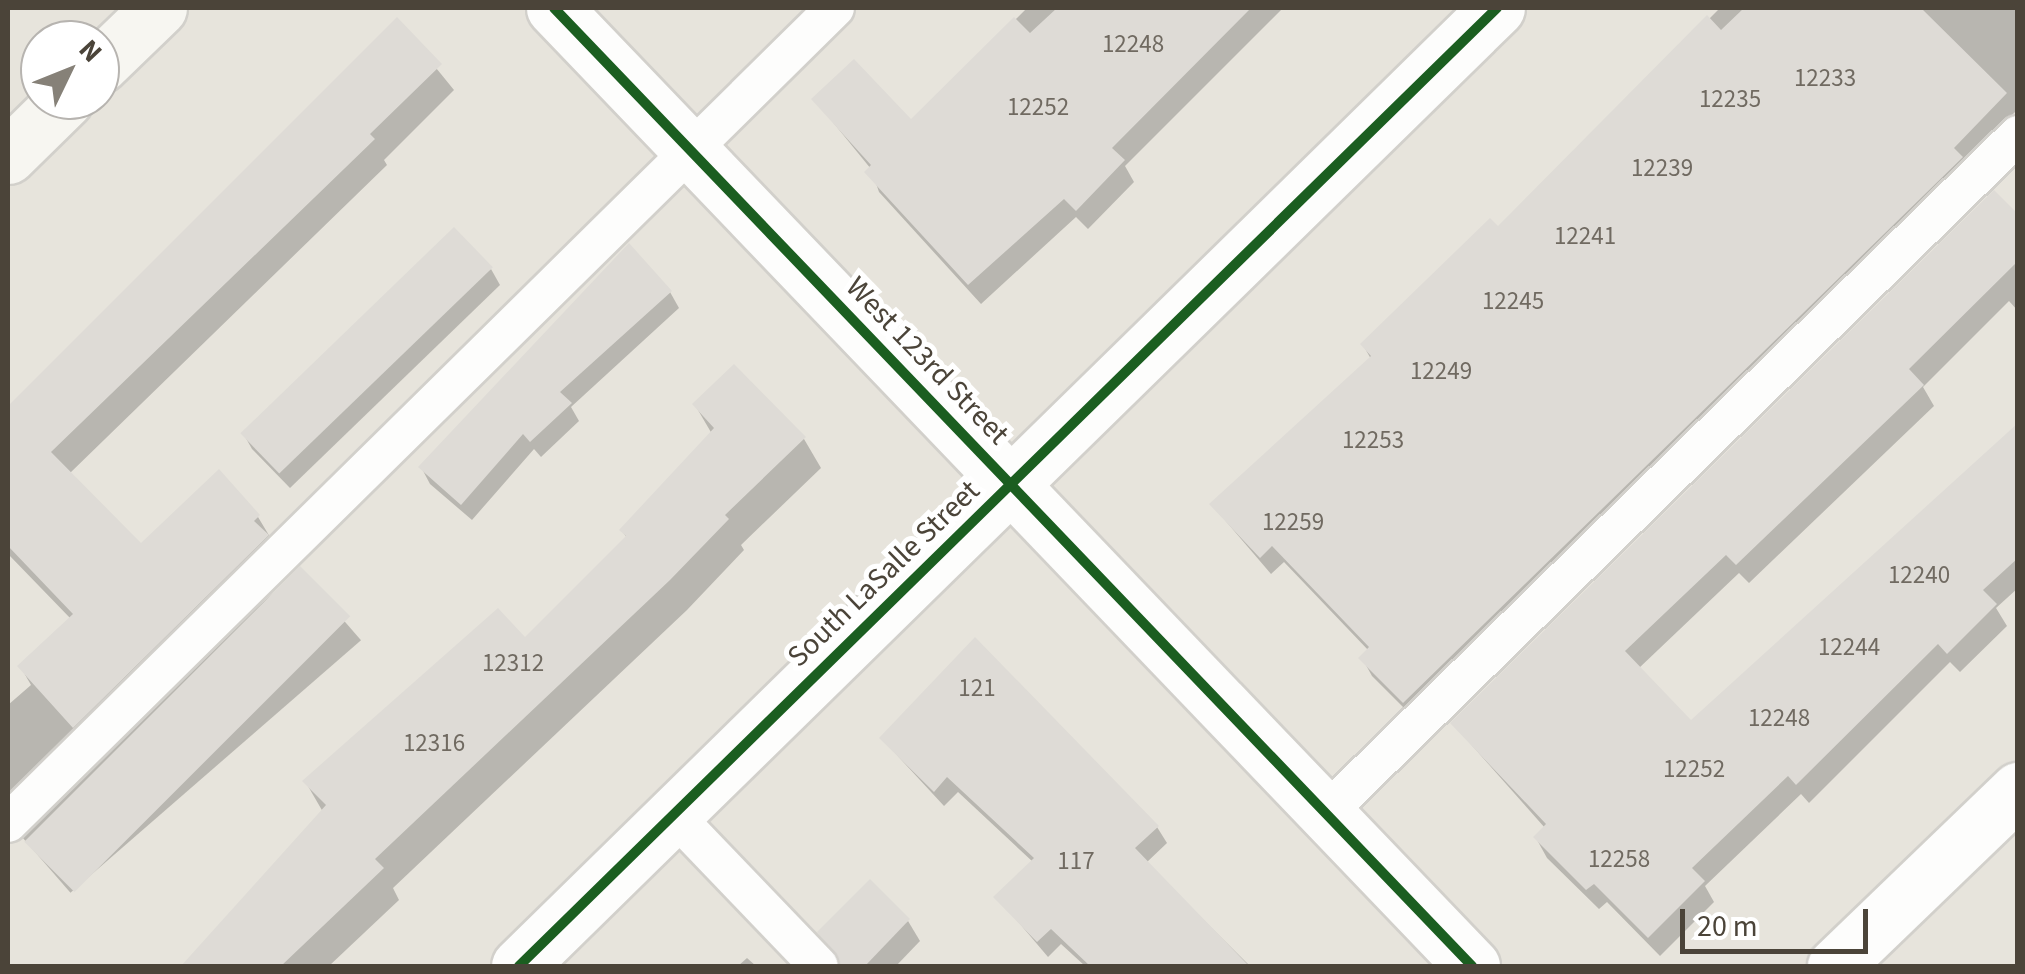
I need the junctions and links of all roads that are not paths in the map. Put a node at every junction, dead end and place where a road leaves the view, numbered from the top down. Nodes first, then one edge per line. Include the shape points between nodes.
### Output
1 (159, 8) edge
2 (554, 8) edge
3 (835, 8) edge
4 (1497, 8) edge
5 (120, 46) edge
6 (45, 120) edge
7 (2018, 135) edge
8 (690, 150) junction
9 (8, 156) edge
10 (1011, 484) junction
11 (2018, 790) edge
12 (1326, 813) junction
13 (674, 815) junction
14 (8, 823) edge
15 (519, 966) edge
16 (819, 966) edge
17 (1472, 966) edge
18 (1835, 966) edge

1 - 5 street
2 - 8 street, West 123rd Street
3 - 8 lane
4 - 10 street, South LaSalle Street
6 - 9 street
7 - 12 lane
8 - 10 street, West 123rd Street
8 - 14 lane
10 - 12 street, West 123rd Street
10 - 13 street, South LaSalle Street
11 - 18 street
12 - 17 street, West 123rd Street
13 - 15 street, South LaSalle Street
13 - 16 lane

